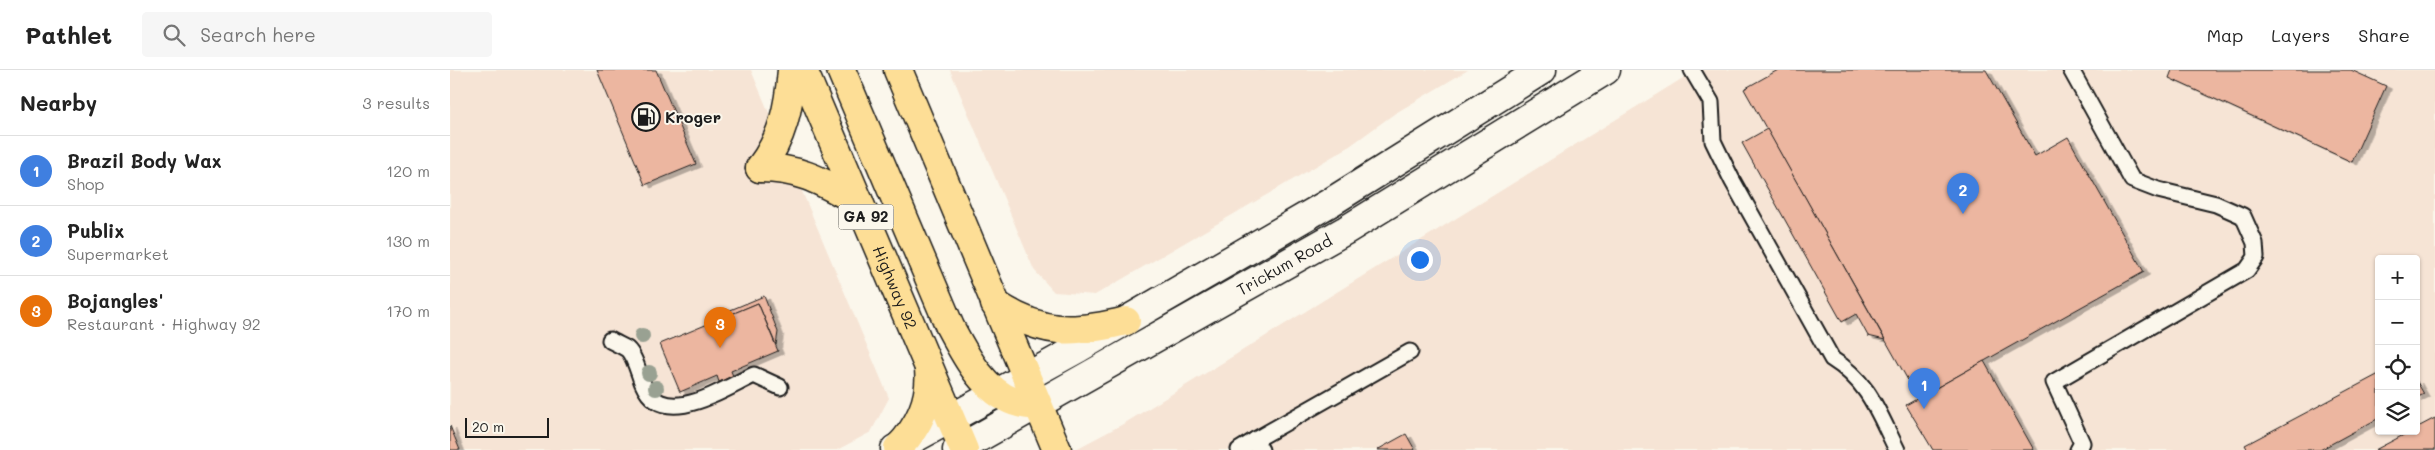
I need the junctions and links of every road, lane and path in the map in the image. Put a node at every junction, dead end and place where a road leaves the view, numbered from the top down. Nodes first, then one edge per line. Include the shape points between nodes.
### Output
1 (792, 70) edge
2 (803, 70) edge
3 (842, 70) edge
4 (898, 70) edge
5 (1542, 70) edge
6 (1606, 70) edge
7 (1692, 70) edge
8 (2070, 70) edge
9 (859, 202) junction
10 (995, 304) junction
11 (1126, 321) junction
12 (610, 340) dead end
13 (1410, 352) dead end
14 (928, 365) junction
15 (1026, 378) junction
16 (780, 387) dead end
17 (998, 393) junction
18 (1038, 406) junction
19 (951, 419) junction
20 (1258, 445) edge
21 (896, 449) edge
22 (961, 449) edge
23 (1057, 450) edge
24 (1240, 450) edge
25 (1897, 450) edge
26 (2078, 450) edge

1 - 9 main road via 784,126 760,168 805,173
2 - 9 main road, Highway 92 / GA 92
3 - 17 main road via 950,327 966,356
4 - 10 main road
5 - 11 street, Trickum Road via 1331,202
6 - 18 street, Trickum Road via 1346,230
7 - 25 lane via 1711,102 1713,141 1732,180 1832,359 1850,370 1866,389
8 - 26 lane via 2132,180 2216,204 2242,216 2255,243 2256,257 2247,270 2054,382 2082,443
9 - 14 main road, Highway 92 / GA 92
10 - 11 main road via 1030,324 1057,330 1086,329
10 - 15 main road
11 - 15 street, Trickum Road
12 - 16 lane via 628,350 645,389 657,404 672,407 688,405 754,375
13 - 20 lane
14 - 19 main road, Highway 92 / GA 92
14 - 21 main road via 930,378 925,407 909,437
15 - 17 street, Trickum Road
15 - 18 main road
17 - 18 main road via 1016,402
17 - 19 street, Trickum Road
18 - 22 street, Trickum Road
18 - 23 main road
19 - 21 street, Trickum Road
19 - 22 main road, Highway 92 / GA 92
20 - 24 lane

